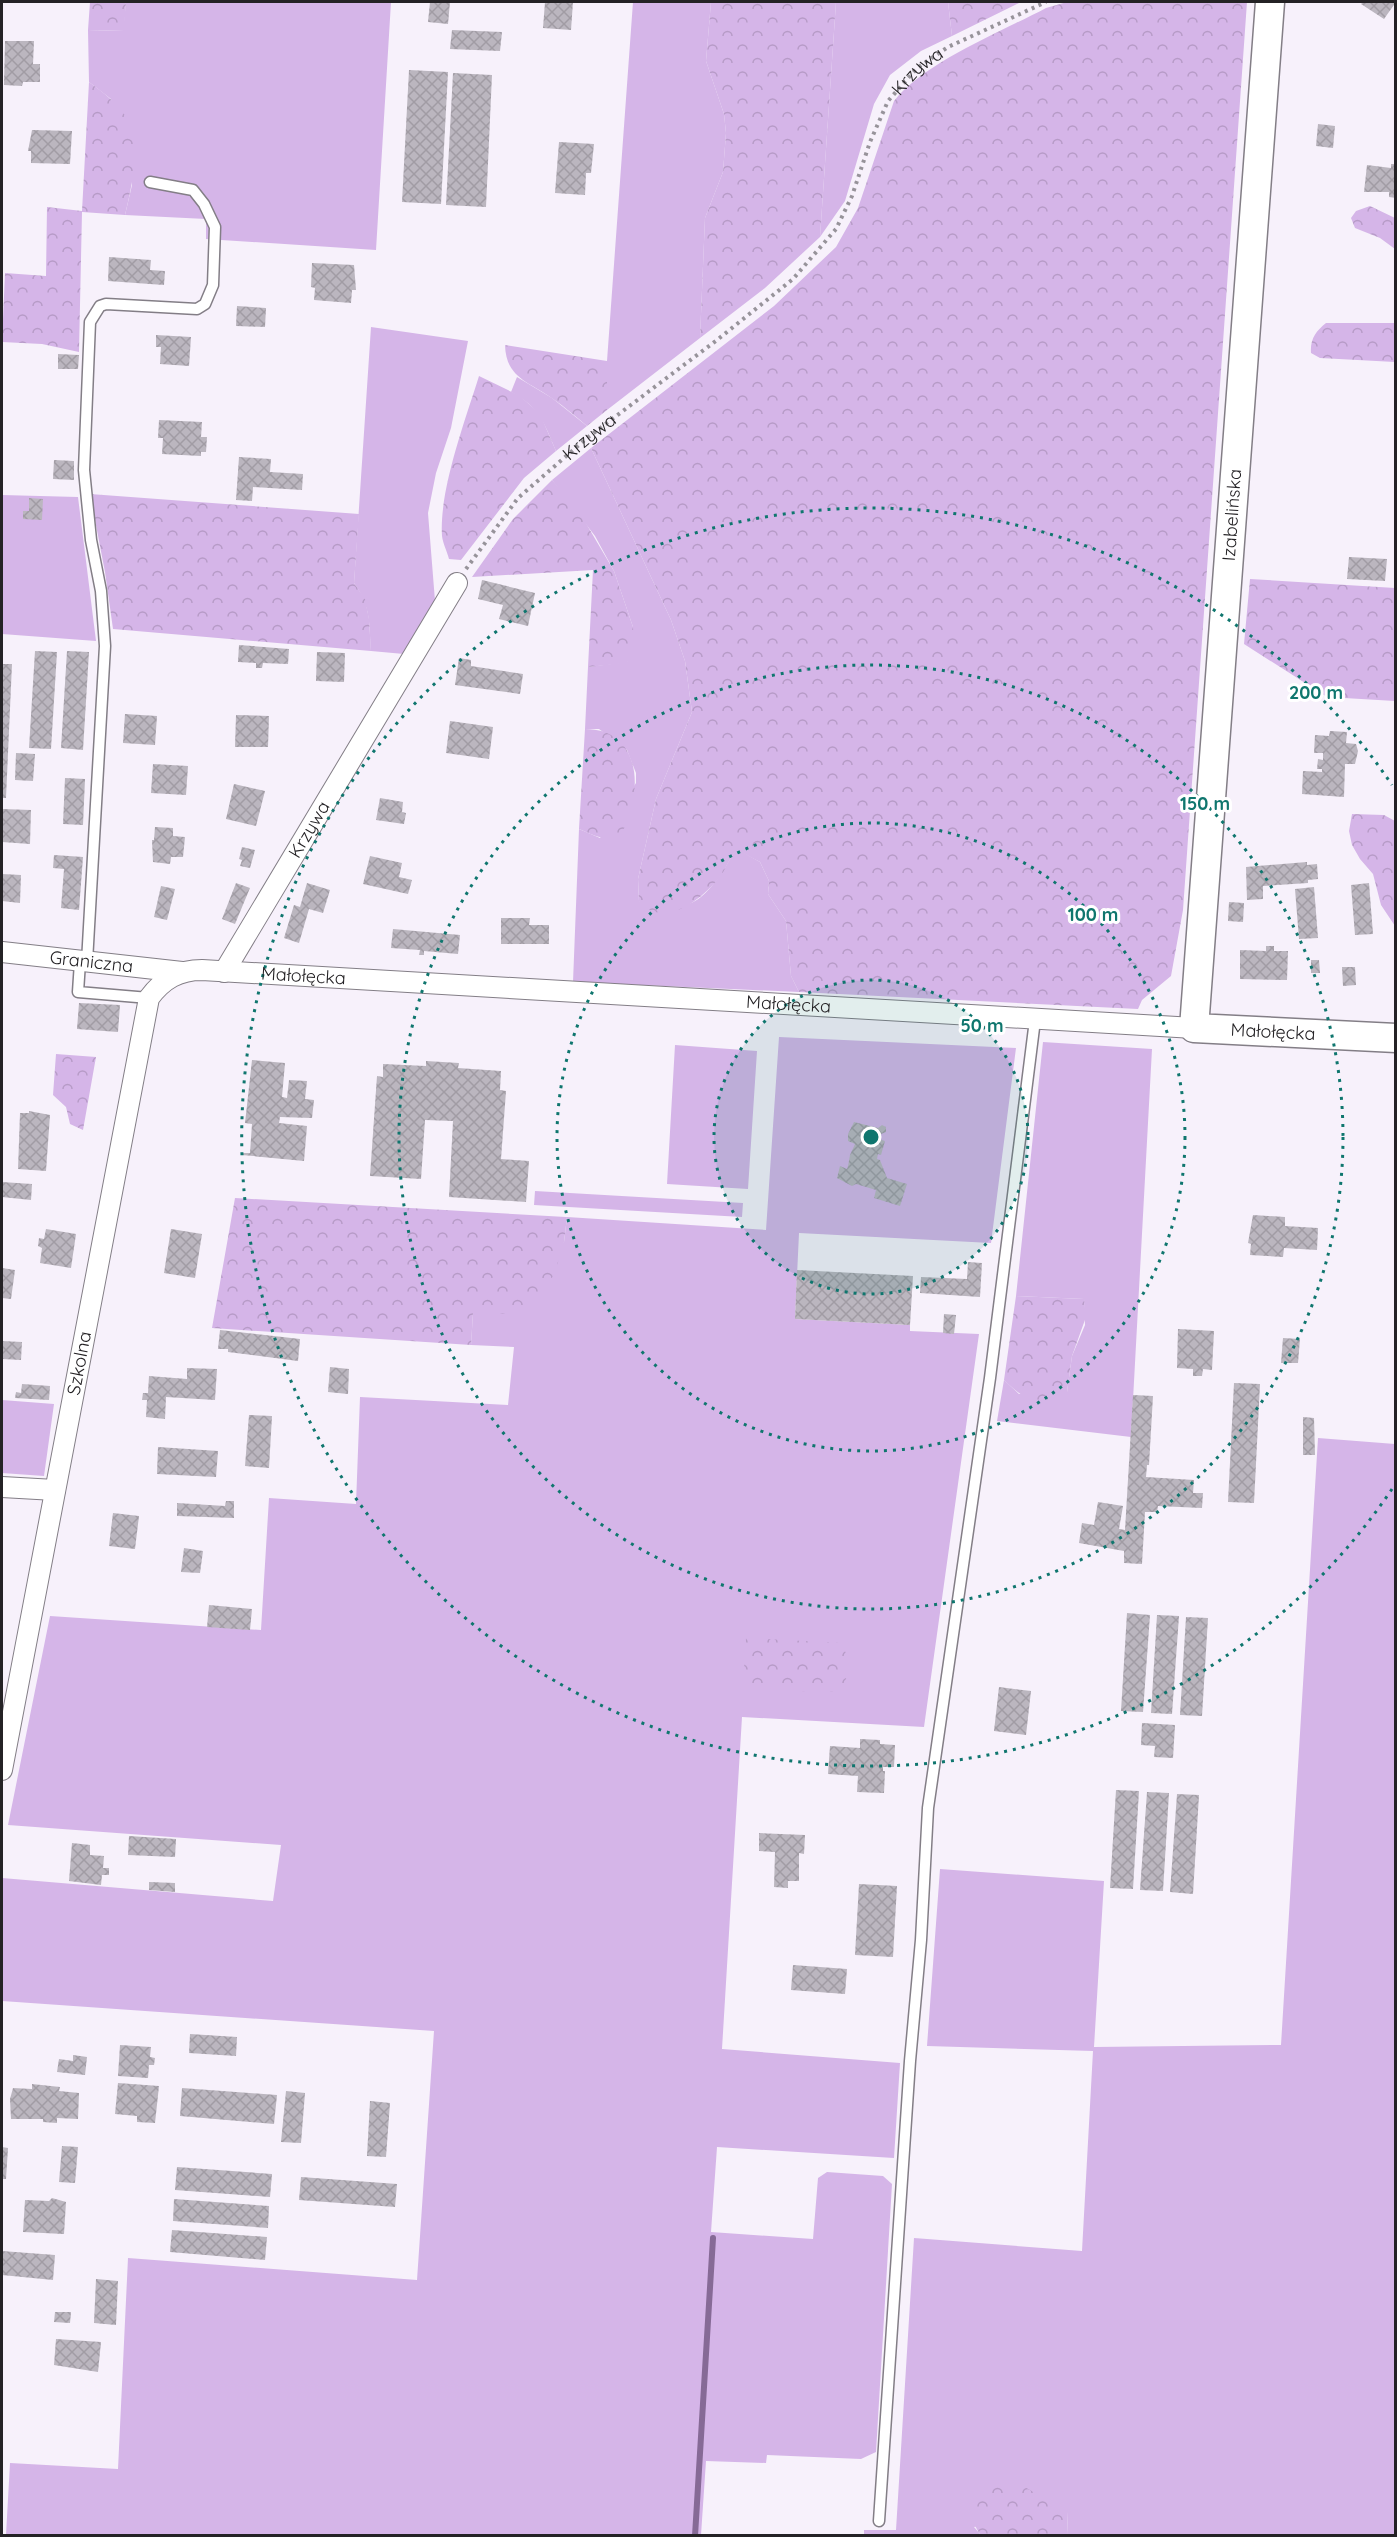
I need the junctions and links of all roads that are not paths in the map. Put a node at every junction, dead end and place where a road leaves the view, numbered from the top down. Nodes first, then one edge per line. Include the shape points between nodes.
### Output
1 (1270, 2) edge
2 (150, 182) dead end
3 (457, 583) road end
4 (2, 952) edge
5 (83, 962) junction
6 (182, 972) junction
7 (224, 972) junction
8 (149, 998) junction
9 (1035, 1020) junction
10 (1194, 1028) junction
11 (1395, 1038) edge
12 (2, 1487) edge
13 (55, 1490) junction
14 (2, 1770) edge
15 (879, 2521) dead end

1 - 10 street, Izabelińska
2 - 5 lane via 193,190 204,204 215,227 215,267 210,296 197,309 106,304 100,306 90,322 84,470 105,646
3 - 7 street, Krzywa
4 - 5 street, Graniczna
5 - 6 street, Graniczna
5 - 8 lane via 78,992
6 - 7 street, Małołęcka
6 - 8 street
7 - 9 street, Małołęcka
8 - 13 street, Szkolna
9 - 10 street, Małołęcka
9 - 15 lane via 990,1378 928,1808
10 - 11 street, Małołęcka
12 - 13 street
13 - 14 street, Szkolna

